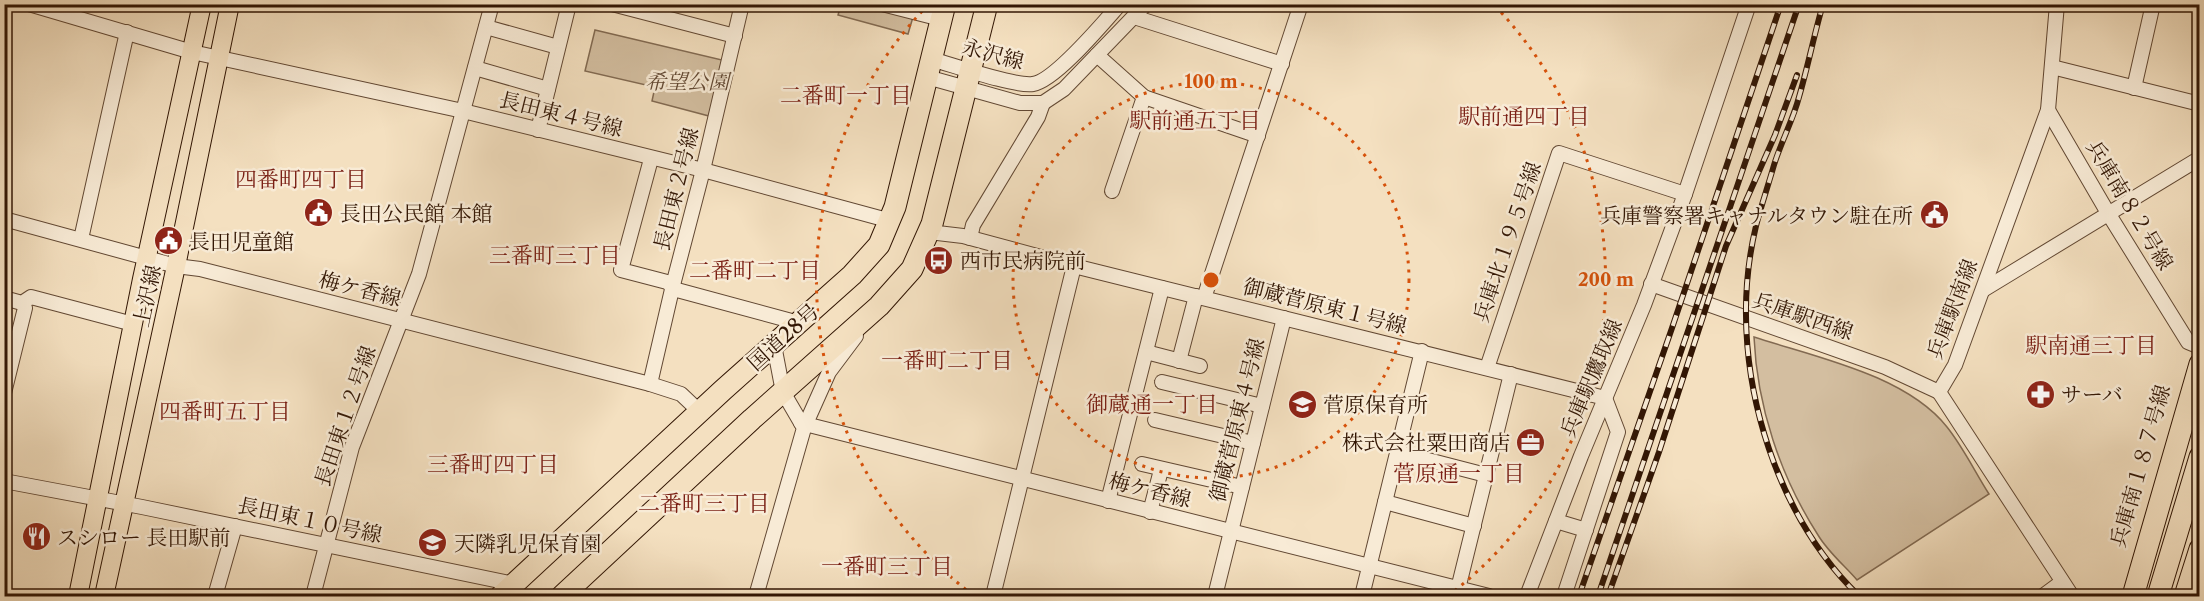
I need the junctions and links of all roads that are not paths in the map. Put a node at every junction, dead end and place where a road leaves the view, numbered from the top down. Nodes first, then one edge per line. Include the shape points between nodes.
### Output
1 (29, 4) edge
2 (202, 4) edge
3 (230, 4) edge
4 (492, 4) edge
5 (569, 4) edge
6 (612, 4) edge
7 (742, 4) edge
8 (882, 4) edge
9 (987, 4) edge
10 (1120, 4) edge
11 (1146, 4) edge
12 (1301, 4) edge
13 (1749, 4) edge
14 (2057, 4) edge
15 (2153, 4) edge
16 (943, 12) edge
17 (1134, 17) junction
18 (486, 27) junction
19 (127, 32) junction
20 (735, 36) junction
21 (558, 47) junction
22 (184, 49) junction
23 (1097, 55) junction
24 (219, 58) junction
25 (1282, 64) junction
26 (2052, 67) junction
27 (475, 68) junction
28 (929, 68) junction
29 (969, 79) junction
30 (2134, 88) junction
31 (548, 89) junction
32 (1144, 97) junction
33 (1043, 103) junction
34 (2199, 104) edge
35 (2048, 110) junction
36 (463, 111) junction
37 (538, 130) junction
38 (1258, 136) junction
39 (2199, 158) edge
40 (651, 159) junction
41 (703, 170) junction
42 (1112, 191) dead end
43 (1685, 194) junction
44 (2108, 213) junction
45 (4, 219) edge
46 (891, 220) junction
47 (929, 232) junction
48 (970, 238) junction
49 (81, 239) junction
50 (147, 258) junction
51 (176, 266) junction
52 (1074, 266) junction
53 (1651, 284) junction
54 (673, 285) junction
55 (1162, 288) junction
56 (1983, 290) junction
57 (1200, 297) junction
58 (4, 298) edge
59 (22, 303) junction
60 (879, 306) junction
61 (1284, 318) junction
62 (402, 321) junction
63 (799, 322) junction
64 (133, 324) junction
65 (774, 345) junction
66 (10, 346) edge
67 (1422, 351) junction
68 (1146, 352) junction
69 (2198, 352) edge
70 (1179, 361) junction
71 (1200, 366) dead end
72 (1487, 368) junction
73 (1511, 374) junction
74 (1162, 382) dead end
75 (650, 384) junction
76 (5, 390) edge
77 (783, 392) junction
78 (1939, 393) junction
79 (1605, 398) junction
80 (1262, 406) junction
81 (700, 412) junction
82 (1155, 420) dead end
83 (803, 425) junction
84 (1253, 443) junction
85 (1397, 452) junction
86 (2199, 456) edge
87 (1142, 464) dead end
88 (1161, 470) junction
89 (1486, 475) junction
90 (1022, 480) junction
91 (4, 481) edge
92 (1242, 487) junction
93 (98, 498) junction
94 (1108, 501) junction
95 (1385, 502) junction
96 (125, 504) junction
97 (1150, 512) junction
98 (1556, 521) junction
99 (235, 526) junction
100 (1474, 526) junction
101 (1586, 530) junction
102 (1231, 532) junction
103 (326, 545) junction
104 (2199, 549) edge
105 (1369, 567) junction
106 (2062, 582) junction
107 (1458, 589) junction
108 (508, 590) edge
109 (569, 595) edge
110 (78, 597) edge
111 (104, 597) edge
112 (215, 597) edge
113 (313, 597) edge
114 (756, 597) edge
115 (993, 597) edge
116 (1215, 597) edge
117 (1362, 597) edge
118 (1489, 597) edge
119 (1527, 597) edge
120 (1564, 597) edge
121 (2043, 597) edge
122 (2072, 597) edge
123 (2125, 597) edge
124 (2133, 597) edge
125 (2158, 597) edge
126 (2186, 597) edge

1 - 19 street, 長田東４号線
2 - 22 main road, 上沢線
3 - 24 main road, 上沢線
4 - 18 street, 長田東１２号線
5 - 21 street
6 - 20 street
7 - 20 street, 長田東２号線
8 - 16 street
9 - 29 highway, 国道28号
10 - 29 street, 永沢線 via 1044,81 1032,85
11 - 17 street
12 - 25 street
13 - 43 street, 兵庫駅鷹取線
14 - 26 street, 兵庫駅南線
15 - 30 street
16 - 28 highway, 国道28号
17 - 23 street
17 - 25 street
18 - 21 street
18 - 27 street, 長田東１２号線
19 - 22 street, 長田東４号線
19 - 49 street
20 - 41 street, 長田東２号線
21 - 31 street
22 - 24 street, 長田東４号線
22 - 50 main road, 上沢線
23 - 32 street
23 - 33 street via 1058,95
24 - 36 street, 長田東４号線
24 - 51 main road, 上沢線
25 - 38 street
26 - 30 street
26 - 35 street, 兵庫駅南線
27 - 31 street
27 - 36 street, 長田東１２号線
28 - 29 street, 永沢線
28 - 46 highway, 国道28号
29 - 33 street, 永沢線 via 1020,103
29 - 47 highway, 国道28号
30 - 34 street
31 - 37 street
32 - 38 street
32 - 42 street
33 - 48 street via 973,225
35 - 44 street, 兵庫南８２号線
35 - 56 street, 兵庫駅南線
36 - 37 street, 長田東４号線
36 - 62 street, 長田東１２号線 via 419,274
37 - 40 street, 長田東４号線
38 - 57 street
39 - 44 street
40 - 41 street, 長田東４号線
40 - 54 street via 621,270
41 - 46 street, 長田東４号線
41 - 54 street, 長田東２号線
43 - 53 street, 兵庫駅鷹取線
43 - 72 street, 兵庫北１９５号線 via 1559,153
44 - 56 street
44 - 69 street, 兵庫南８２号線
45 - 49 street, 梅ケ香線
46 - 63 highway, 国道28号 via 870,256
47 - 48 street, 御蔵菅原東１号線
47 - 60 highway, 国道28号 via 912,269
48 - 52 street, 御蔵菅原東１号線
49 - 50 street, 梅ケ香線
50 - 51 street, 梅ケ香線
50 - 64 main road, 上沢線
51 - 62 street, 梅ケ香線
51 - 96 main road, 上沢線
52 - 55 street, 御蔵菅原東１号線
52 - 90 street
53 - 78 street, 兵庫駅西線 via 1885,367
53 - 79 street, 兵庫駅鷹取線
54 - 63 street via 677,290
54 - 75 street, 長田東２号線
55 - 57 street, 御蔵菅原東１号線
55 - 68 street
56 - 78 street, 兵庫駅南線 via 1955,365
57 - 61 street, 御蔵菅原東１号線
57 - 70 street
58 - 59 street
59 - 64 street via 31,297
59 - 66 street via 25,308
60 - 77 highway, 国道28号
60 - 83 street via 829,372
61 - 67 street, 御蔵菅原東１号線
61 - 80 street, 御蔵菅原東４号線
62 - 75 street, 梅ケ香線
62 - 103 street, 長田東１２号線 via 352,447
63 - 65 highway, 国道28号
64 - 93 main road, 上沢線
65 - 77 street
65 - 81 highway, 国道28号
66 - 76 street
67 - 72 street, 御蔵菅原東１号線
67 - 85 street
68 - 70 street
68 - 94 street
69 - 123 street, 兵庫南１８７号線 via 2183,388
69 - 124 highway
70 - 71 street
72 - 73 street, 御蔵菅原東１号線
73 - 79 street, 御蔵菅原東１号線
73 - 89 street
74 - 80 street
75 - 81 street, 梅ケ香線 via 681,394
77 - 83 street
77 - 109 highway, 国道28号
78 - 106 street, 兵庫駅南線
79 - 98 street, 兵庫駅鷹取線
79 - 101 street via 1618,432
80 - 84 street, 御蔵菅原東４号線
81 - 108 highway, 国道28号
82 - 84 street
83 - 90 street, 梅ケ香線
83 - 114 street
84 - 92 street, 御蔵菅原東４号線
85 - 89 street
85 - 95 street
86 - 125 highway
87 - 88 street
88 - 92 street
88 - 97 street
89 - 100 street
90 - 94 street, 梅ケ香線
90 - 115 street
91 - 93 street, 長田東１０号線
92 - 102 street, 御蔵菅原東４号線
93 - 96 street, 長田東１０号線
93 - 110 main road, 上沢線
94 - 97 street, 梅ケ香線
95 - 100 street
95 - 105 street
96 - 99 street, 長田東１０号線
96 - 111 main road, 上沢線
97 - 102 street, 梅ケ香線
98 - 101 street
98 - 119 street, 兵庫駅鷹取線
99 - 103 street, 長田東１０号線
99 - 112 street
100 - 107 street
101 - 120 street
102 - 105 street, 梅ケ香線
102 - 116 street, 御蔵菅原東４号線
103 - 108 street, 長田東１０号線
103 - 113 street, 長田東１２号線
104 - 126 highway
105 - 107 street, 梅ケ香線
105 - 117 street
106 - 121 street
106 - 122 street, 兵庫駅南線
107 - 118 street, 梅ケ香線

